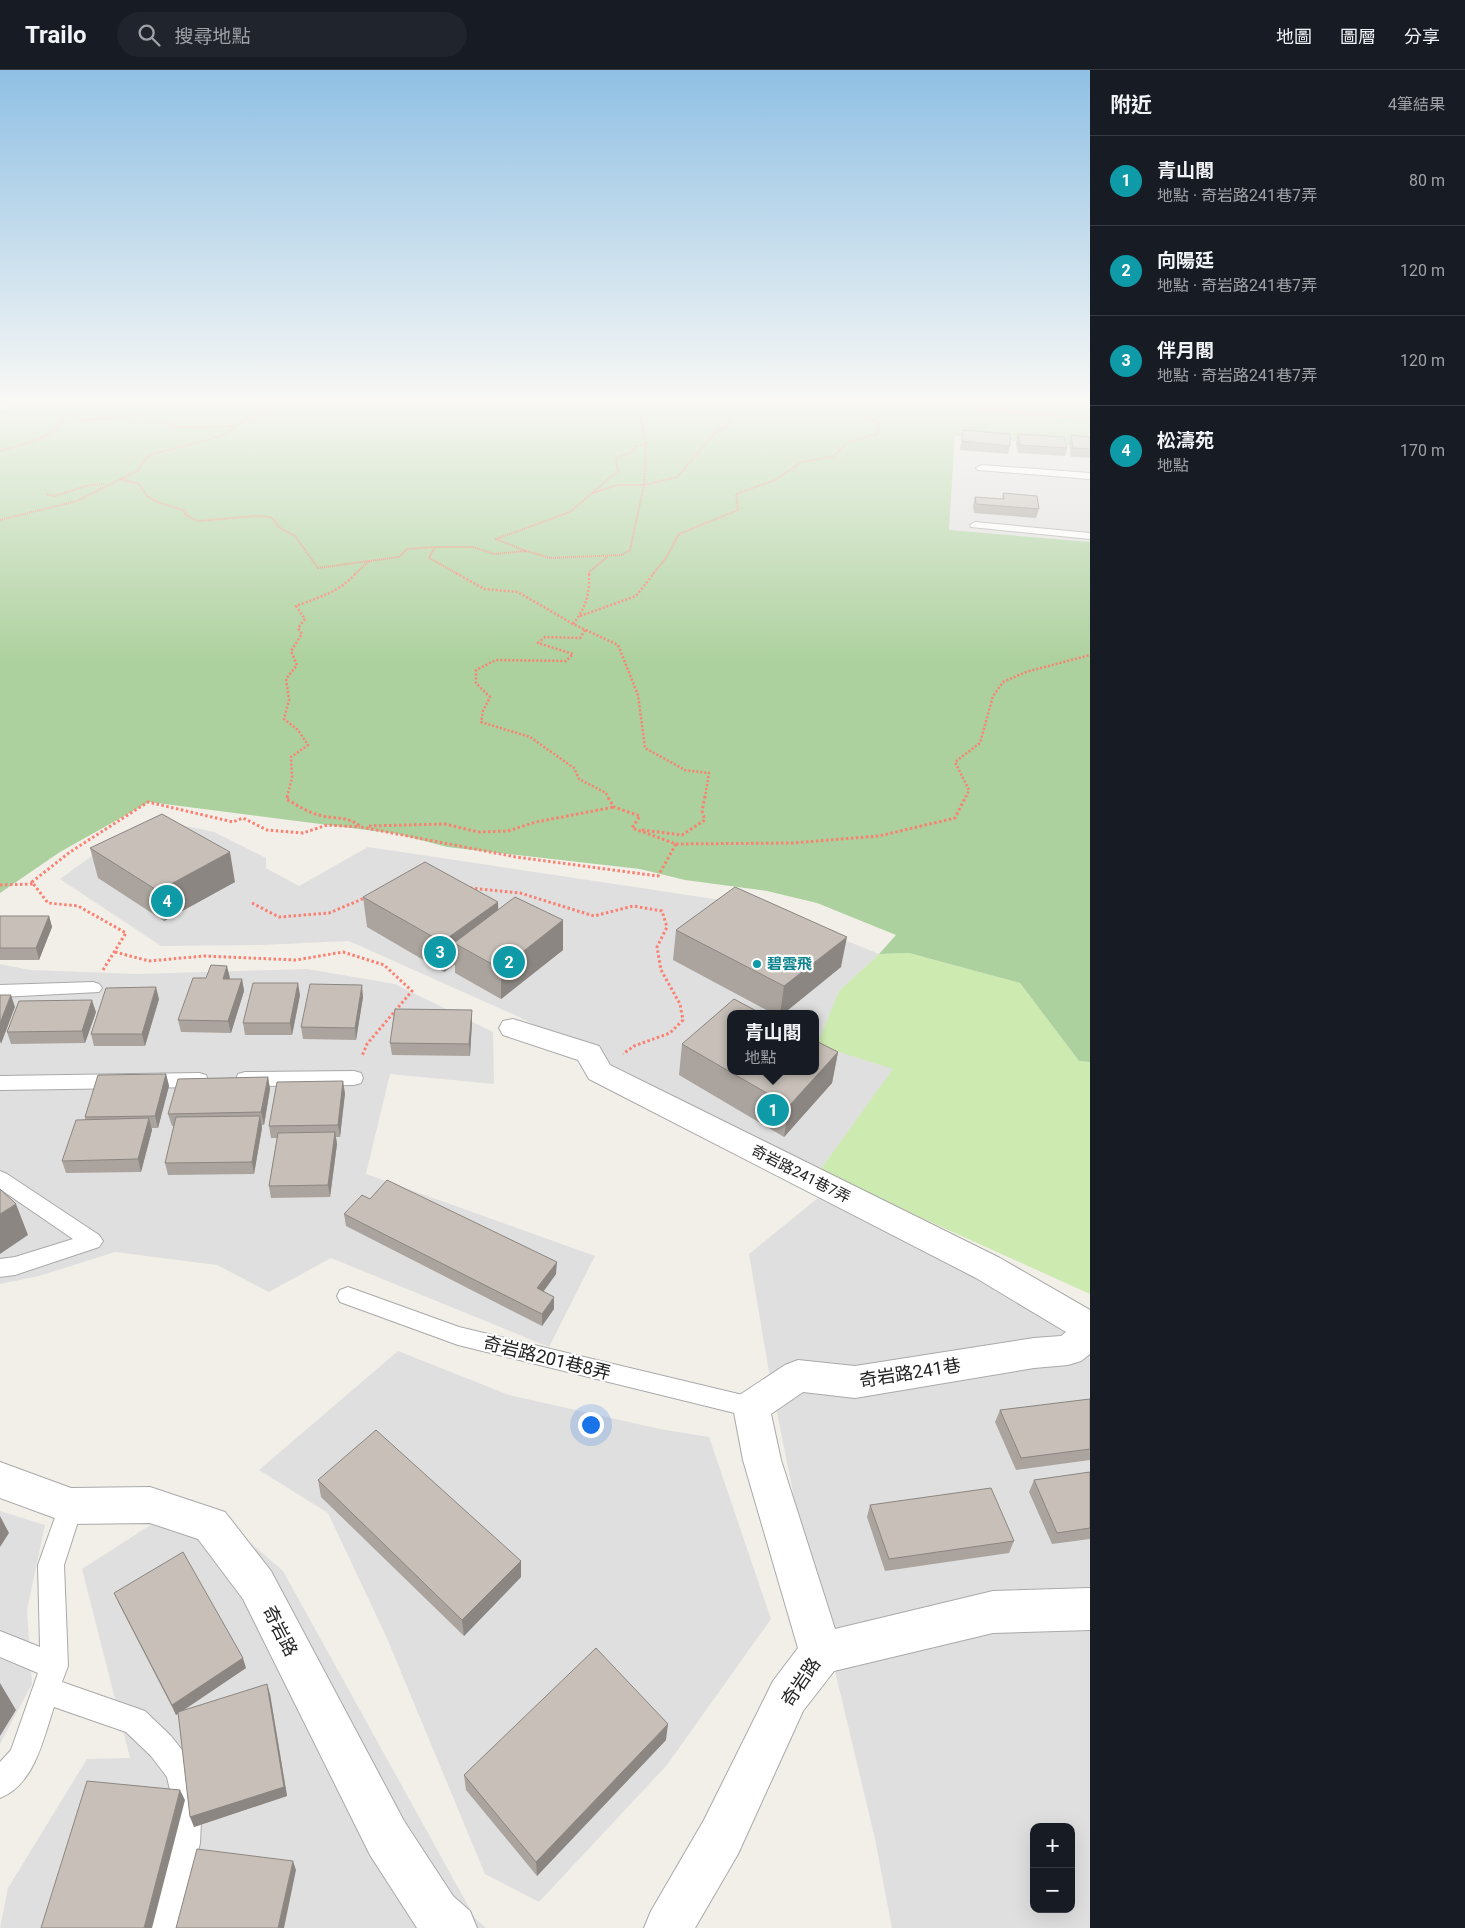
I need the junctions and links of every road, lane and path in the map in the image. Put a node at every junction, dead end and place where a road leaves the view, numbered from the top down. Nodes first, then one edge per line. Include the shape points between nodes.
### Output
1 (83, 488) edge
2 (101, 488) edge
3 (141, 488) edge
4 (597, 488) edge
5 (608, 488) edge
6 (643, 488) edge
7 (754, 488) edge
8 (590, 493) junction
9 (47, 494) dead end
10 (0, 520) edge
11 (975, 525) dead end
12 (1090, 536) edge
13 (435, 547) junction
14 (526, 551) junction
15 (607, 556) junction
16 (369, 561) junction
17 (580, 616) junction
18 (574, 624) junction
19 (585, 630) junction
20 (1090, 655) edge
21 (614, 807) junction
22 (361, 827) junction
23 (636, 829) junction
24 (676, 844) junction
25 (34, 884) junction
26 (0, 885) edge
27 (462, 887) edge
28 (371, 895) edge
29 (252, 903) dead end
30 (115, 952) junction
31 (93, 988) joint
32 (0, 991) edge
33 (512, 1028) dead end
34 (600, 1072) junction
35 (354, 1078) joint
36 (0, 1083) edge
37 (0, 1179) edge
38 (0, 1268) edge
39 (348, 1296) dead end
40 (1090, 1328) edge
41 (1090, 1334) edge
42 (750, 1407) junction
43 (0, 1480) edge
44 (71, 1506) junction
45 (1090, 1609) edge
46 (0, 1644) edge
47 (821, 1653) junction
48 (50, 1678) junction
49 (0, 1784) edge
50 (164, 1928) edge
51 (453, 1928) edge
52 (668, 1928) edge

1 - 9 path via 54,496
2 - 10 path via 77,501
3 - 16 path via 144,495 155,502 183,510 198,521 271,517 280,528 296,536 318,568
4 - 8 path
5 - 8 path
6 - 15 path via 630,550 622,555
7 - 17 path via 736,494 738,510 679,534 666,558 636,596
8 - 14 path via 570,512 496,539
11 - 12 lane
13 - 14 path via 472,547 494,554
13 - 16 path via 407,549 399,557
13 - 18 path via 428,558 444,567 484,589 518,592
14 - 15 path via 551,558
15 - 17 path via 589,572 590,594
16 - 22 path via 340,589 296,606 304,619 298,628 302,634 291,651 297,665 286,679 290,701 284,719 298,730 308,745 291,757 293,780 286,799 317,815 354,819
17 - 18 path
18 - 19 path
19 - 21 path via 580,638 545,637 538,643 573,654 566,661 496,660 476,670 476,683 490,697 481,722 530,736 574,768 579,779 606,793
19 - 23 path via 618,646 638,695 645,748 685,770 709,773 702,811 705,820 682,835
20 - 24 path via 1026,672 1003,682 993,696 980,743 955,762 969,790 955,818 879,836 792,842
21 - 22 path via 536,822 508,831 478,832 445,824
21 - 23 path via 640,816 632,828
22 - 24 path via 516,857 658,876
22 - 25 path via 327,825 302,833 268,830 244,818 233,822 148,802 70,852 32,882
23 - 24 path
25 - 26 path
25 - 30 path via 48,903 78,906 126,933
27 - 34 path via 520,893 594,916 633,906 662,911 667,927 657,947 660,970 680,1004 683,1020 670,1033 634,1046
28 - 29 path via 329,914 279,917
30 - 31 path
30 - 35 path via 149,962 204,956 296,960 343,952 384,965 412,991 367,1044
31 - 32 lane
33 - 34 street, 奇岩路241巷7弄 via 589,1053
34 - 40 street, 奇岩路241巷7弄 via 988,1268
35 - 36 lane
37 - 38 lane via 92,1241
39 - 42 lane, 奇岩路201巷8弄 via 458,1336
41 - 42 street, 奇岩路241巷 via 1068,1350 855,1382 798,1376
42 - 47 street via 762,1460
43 - 44 street, 奇岩路
44 - 48 lane via 51,1565
44 - 51 street, 奇岩路 via 150,1505 211,1525 257,1586 387,1838 436,1913
45 - 47 street, 奇岩路 via 993,1612
46 - 48 lane
47 - 52 street, 奇岩路 via 788,1696 721,1837
48 - 49 lane via 22,1758
48 - 50 lane via 136,1721 180,1770 186,1799 185,1843

